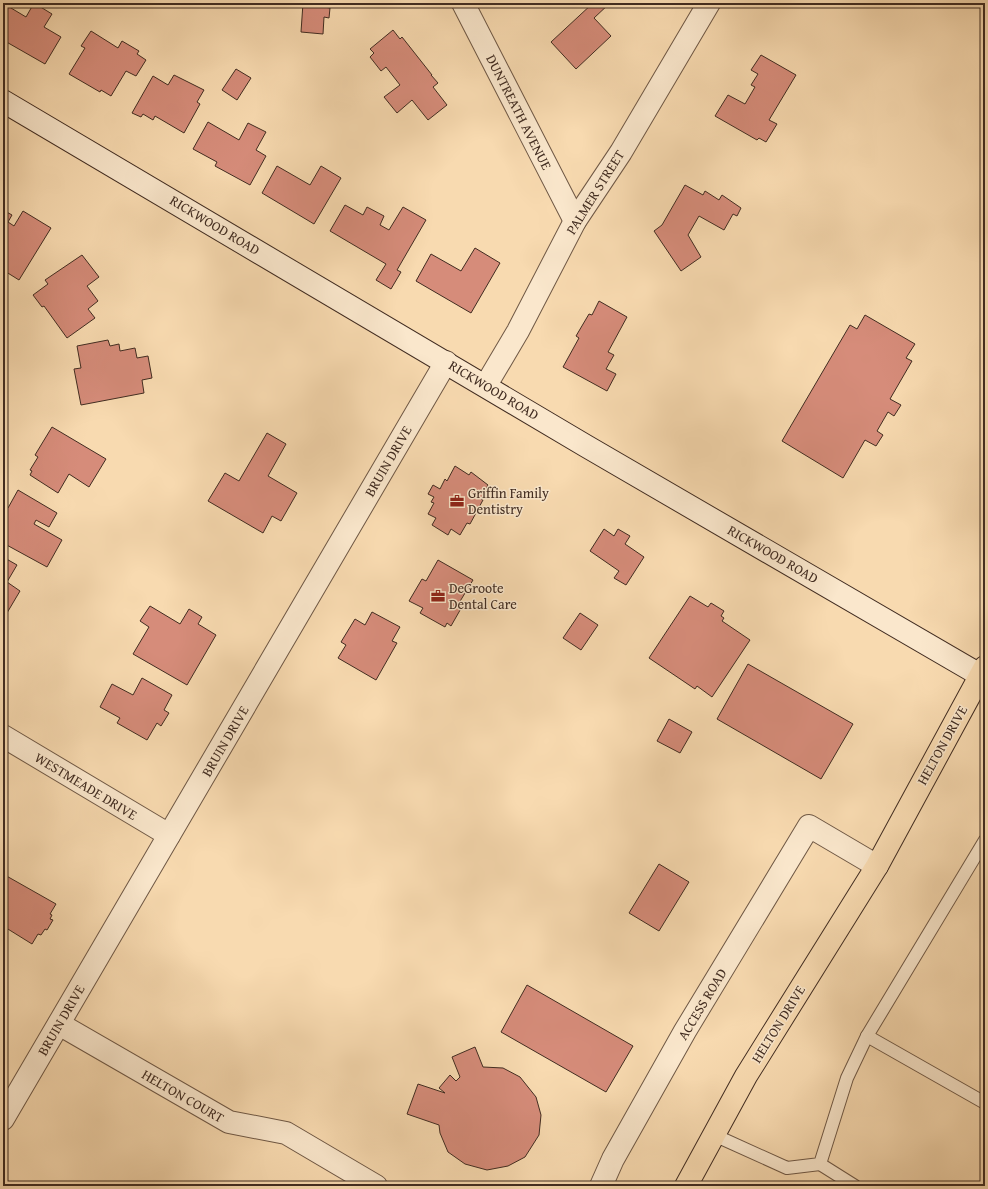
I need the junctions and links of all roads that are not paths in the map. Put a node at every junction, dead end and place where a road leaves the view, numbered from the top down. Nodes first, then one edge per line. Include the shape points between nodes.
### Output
1 (463, 3) edge
2 (709, 3) edge
3 (3, 101) edge
4 (575, 220) junction
5 (446, 362) junction
6 (486, 385) junction
7 (984, 673) edge
8 (3, 736) edge
9 (169, 835) junction
10 (985, 840) edge
11 (877, 866) junction
12 (59, 1024) junction
13 (867, 1036) junction
14 (985, 1102) edge
15 (3, 1120) edge
16 (714, 1135) junction
17 (820, 1164) junction
18 (376, 1186) edge
19 (601, 1186) edge
20 (686, 1186) edge
21 (855, 1186) edge

1 - 4 street, DUNTREATH AVENUE
2 - 4 street, PALMER STREET via 621,152
3 - 5 street, RICKWOOD ROAD
4 - 6 street, PALMER STREET via 518,331
5 - 6 street, RICKWOOD ROAD
5 - 9 street, BRUIN DRIVE
6 - 7 street, RICKWOOD ROAD via 593,450
7 - 11 main road, HELTON DRIVE
8 - 9 street, WESTMEADE DRIVE
9 - 12 street, BRUIN DRIVE
10 - 13 lane
11 - 16 main road, HELTON DRIVE via 746,1076
11 - 19 street, ACCESS ROAD via 809,826 685,1031 613,1159
12 - 15 street, BRUIN DRIVE
12 - 18 street, HELTON COURT via 229,1122 286,1134
13 - 14 lane
13 - 17 lane via 847,1078
16 - 17 lane via 787,1168
16 - 20 main road, HELTON DRIVE
17 - 21 lane

